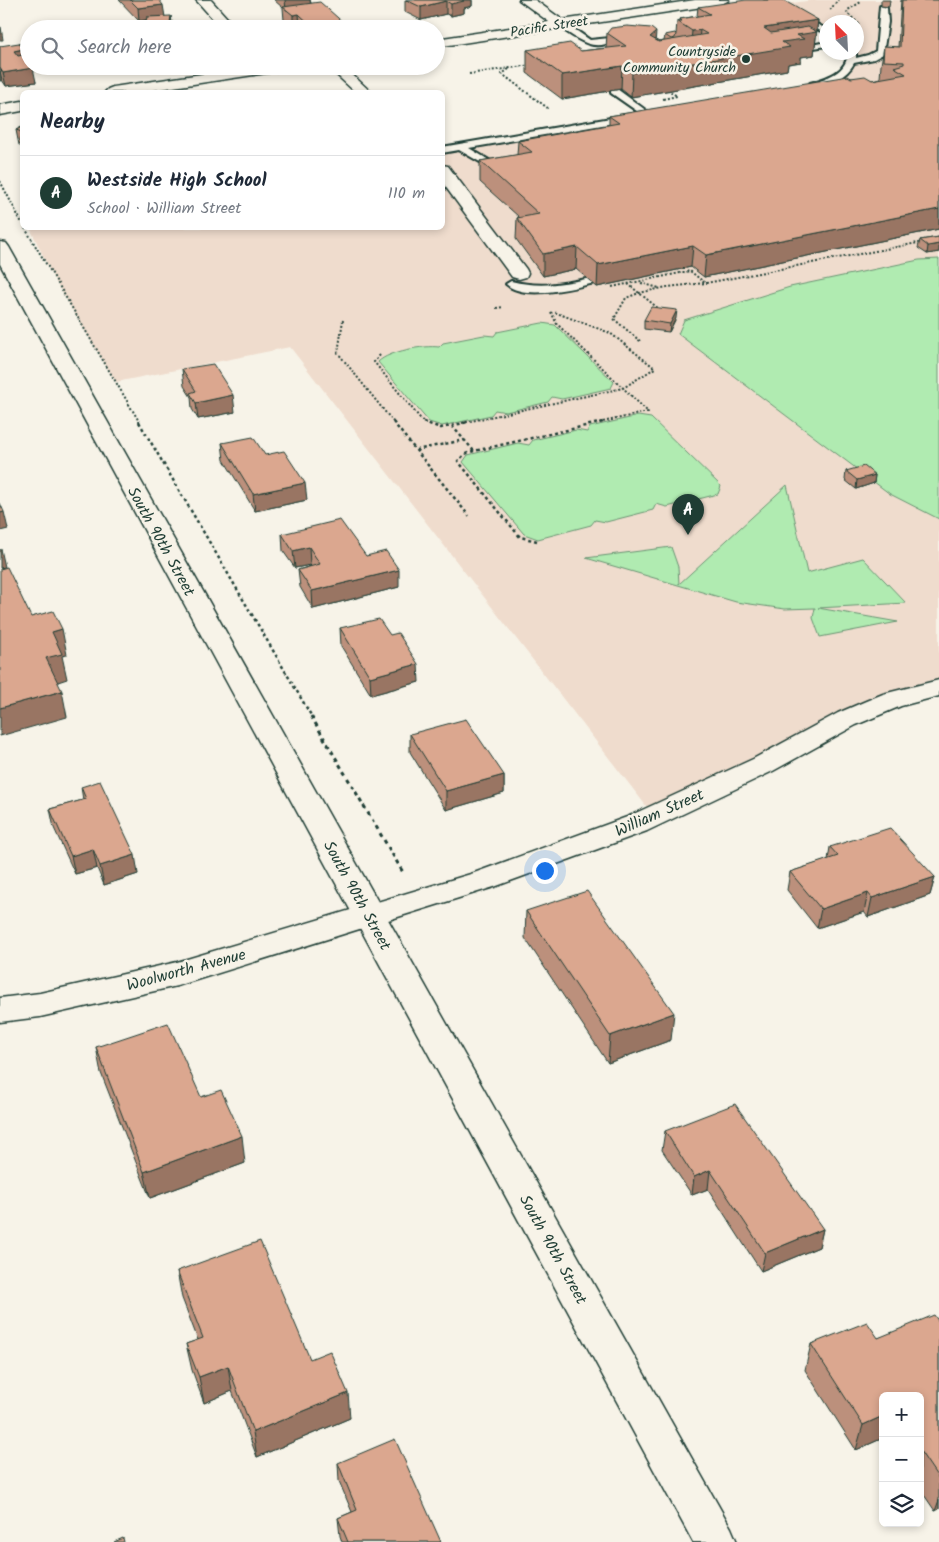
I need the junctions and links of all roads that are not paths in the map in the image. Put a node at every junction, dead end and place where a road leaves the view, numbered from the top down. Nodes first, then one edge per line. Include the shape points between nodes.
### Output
1 (203, 0) edge
2 (526, 0) edge
3 (722, 0) edge
4 (769, 0) edge
5 (883, 8) dead end
6 (222, 20) edge
7 (561, 24) junction
8 (819, 28) edge
9 (610, 40) dead end
10 (445, 42) edge
11 (819, 45) edge
12 (791, 50) edge
13 (864, 57) edge
14 (851, 60) edge
15 (221, 75) edge
16 (344, 75) edge
17 (805, 87) edge
18 (126, 90) edge
19 (360, 90) edge
20 (614, 90) edge
21 (20, 106) edge
22 (0, 110) edge
23 (657, 113) edge
24 (648, 114) junction
25 (460, 147) junction
26 (445, 150) edge
27 (445, 174) edge
28 (508, 177) edge
29 (0, 247) edge
30 (519, 273) joint
31 (591, 281) edge
32 (939, 688) edge
33 (370, 915) junction
34 (0, 1010) edge
35 (716, 1542) edge

1 - 6 main road
2 - 7 main road
3 - 7 main road, Pacific Street
4 - 8 lane
5 - 13 lane via 880,52
7 - 9 lane via 589,43
7 - 10 main road, Pacific Street
11 - 12 lane
14 - 17 lane via 848,69 837,76
15 - 18 main road
16 - 19 main road
20 - 24 lane
21 - 22 main road
23 - 24 lane
24 - 25 lane
25 - 26 lane
25 - 28 lane
27 - 30 main road
29 - 33 main road, South 90th Street
30 - 31 lane via 511,284 535,290
32 - 33 main road, William Street via 892,700 861,713 637,824 484,880
33 - 34 main road, Woolworth Avenue via 177,974
33 - 35 main road, South 90th Street

